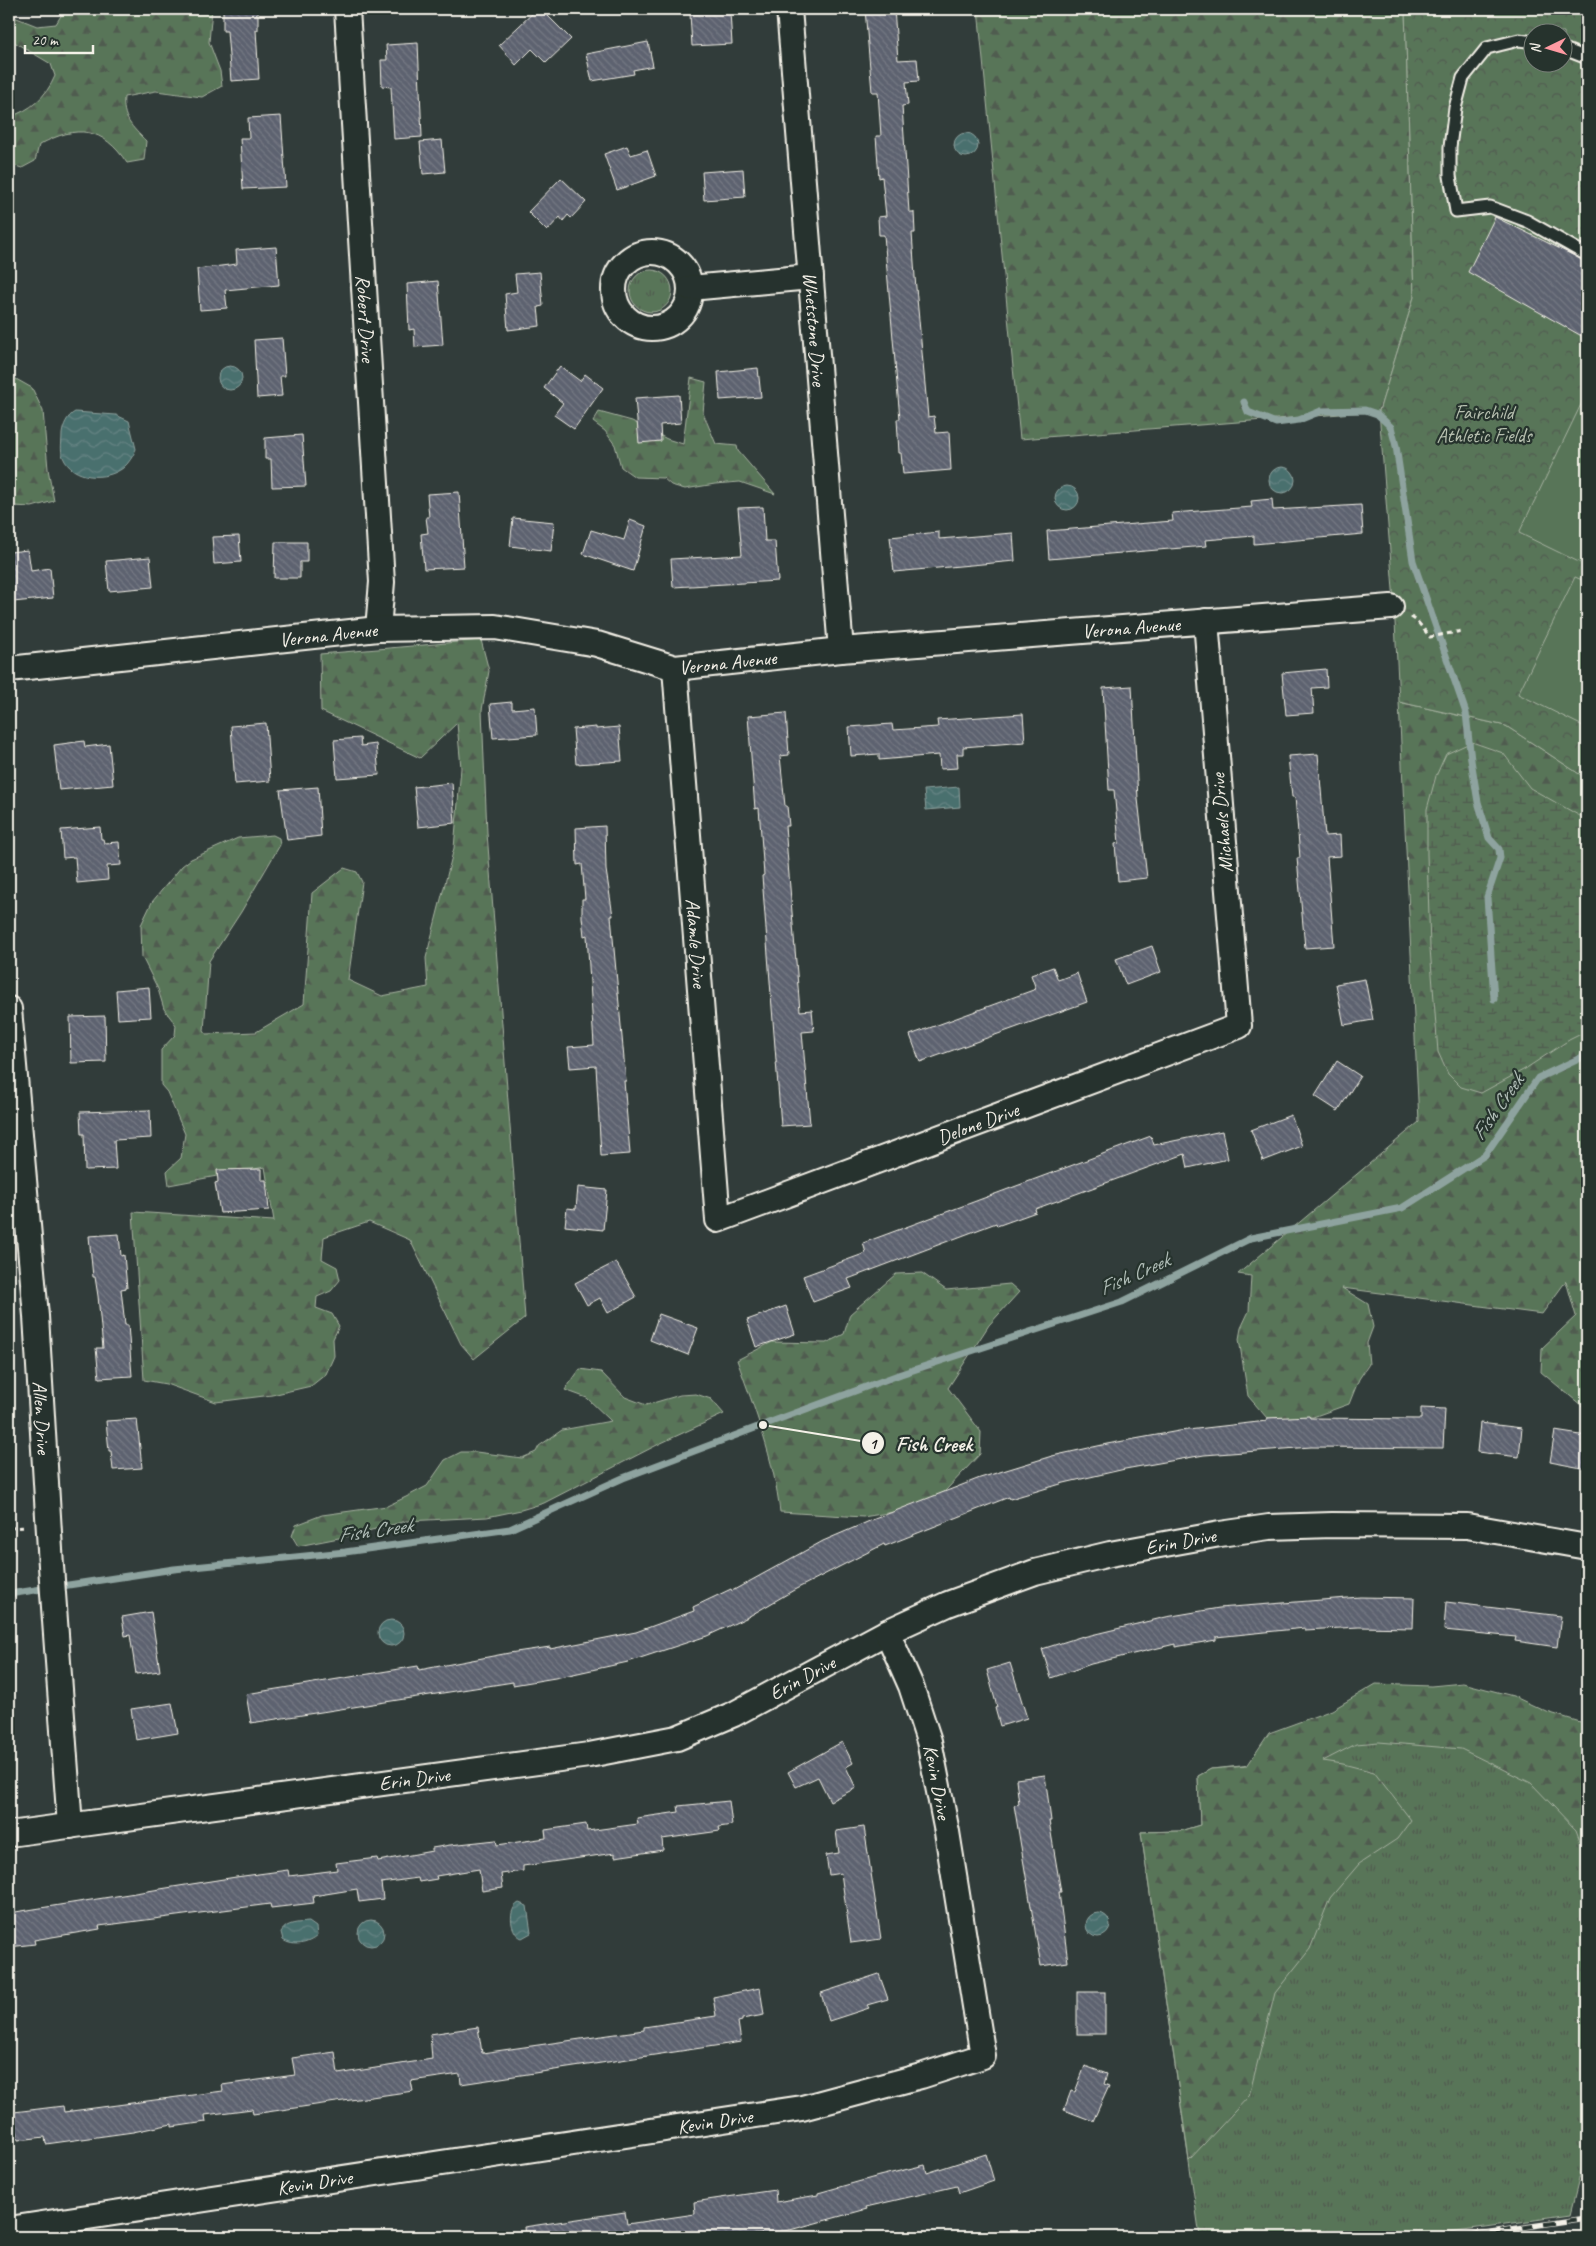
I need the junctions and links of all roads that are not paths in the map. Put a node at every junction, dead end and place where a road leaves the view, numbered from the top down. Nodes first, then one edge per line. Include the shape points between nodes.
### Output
1 (347, 9) edge
2 (790, 9) edge
3 (1524, 41) edge
4 (1574, 53) edge
5 (1587, 58) edge
6 (1587, 255) edge
7 (811, 277) junction
8 (690, 288) dead end
9 (1391, 607) dead end
10 (1206, 621) junction
11 (378, 629) junction
12 (841, 650) junction
13 (675, 668) junction
14 (9, 669) edge
15 (9, 1009) edge
16 (1239, 1026) joint
17 (718, 1220) joint
18 (1587, 1547) edge
19 (887, 1632) junction
20 (70, 1826) junction
21 (9, 1834) edge
22 (9, 2229) edge

1 - 11 street, Robert Drive via 382,582
2 - 7 street, Whetstone Drive
3 - 6 lane via 1487,48 1463,78 1450,147 1450,176 1456,211 1490,207 1527,221
4 - 5 lane
7 - 8 street
7 - 12 street, Whetstone Drive
9 - 10 street, Verona Avenue
10 - 12 street, Verona Avenue
10 - 16 street, Michaels Drive
11 - 13 street, Verona Avenue via 495,627 596,644
11 - 14 street, Verona Avenue
12 - 13 street, Verona Avenue
13 - 17 street, Adamle Drive
15 - 20 street, Allen Drive via 36,1316
16 - 17 street, Delone Drive
18 - 19 street, Erin Drive via 1467,1526 1269,1527 1110,1554 1035,1572 948,1604
19 - 20 street, Erin Drive via 734,1714 676,1738 580,1756
19 - 22 street, Kevin Drive via 914,1694 929,1741 983,2056 792,2110
20 - 21 street, Erin Drive

